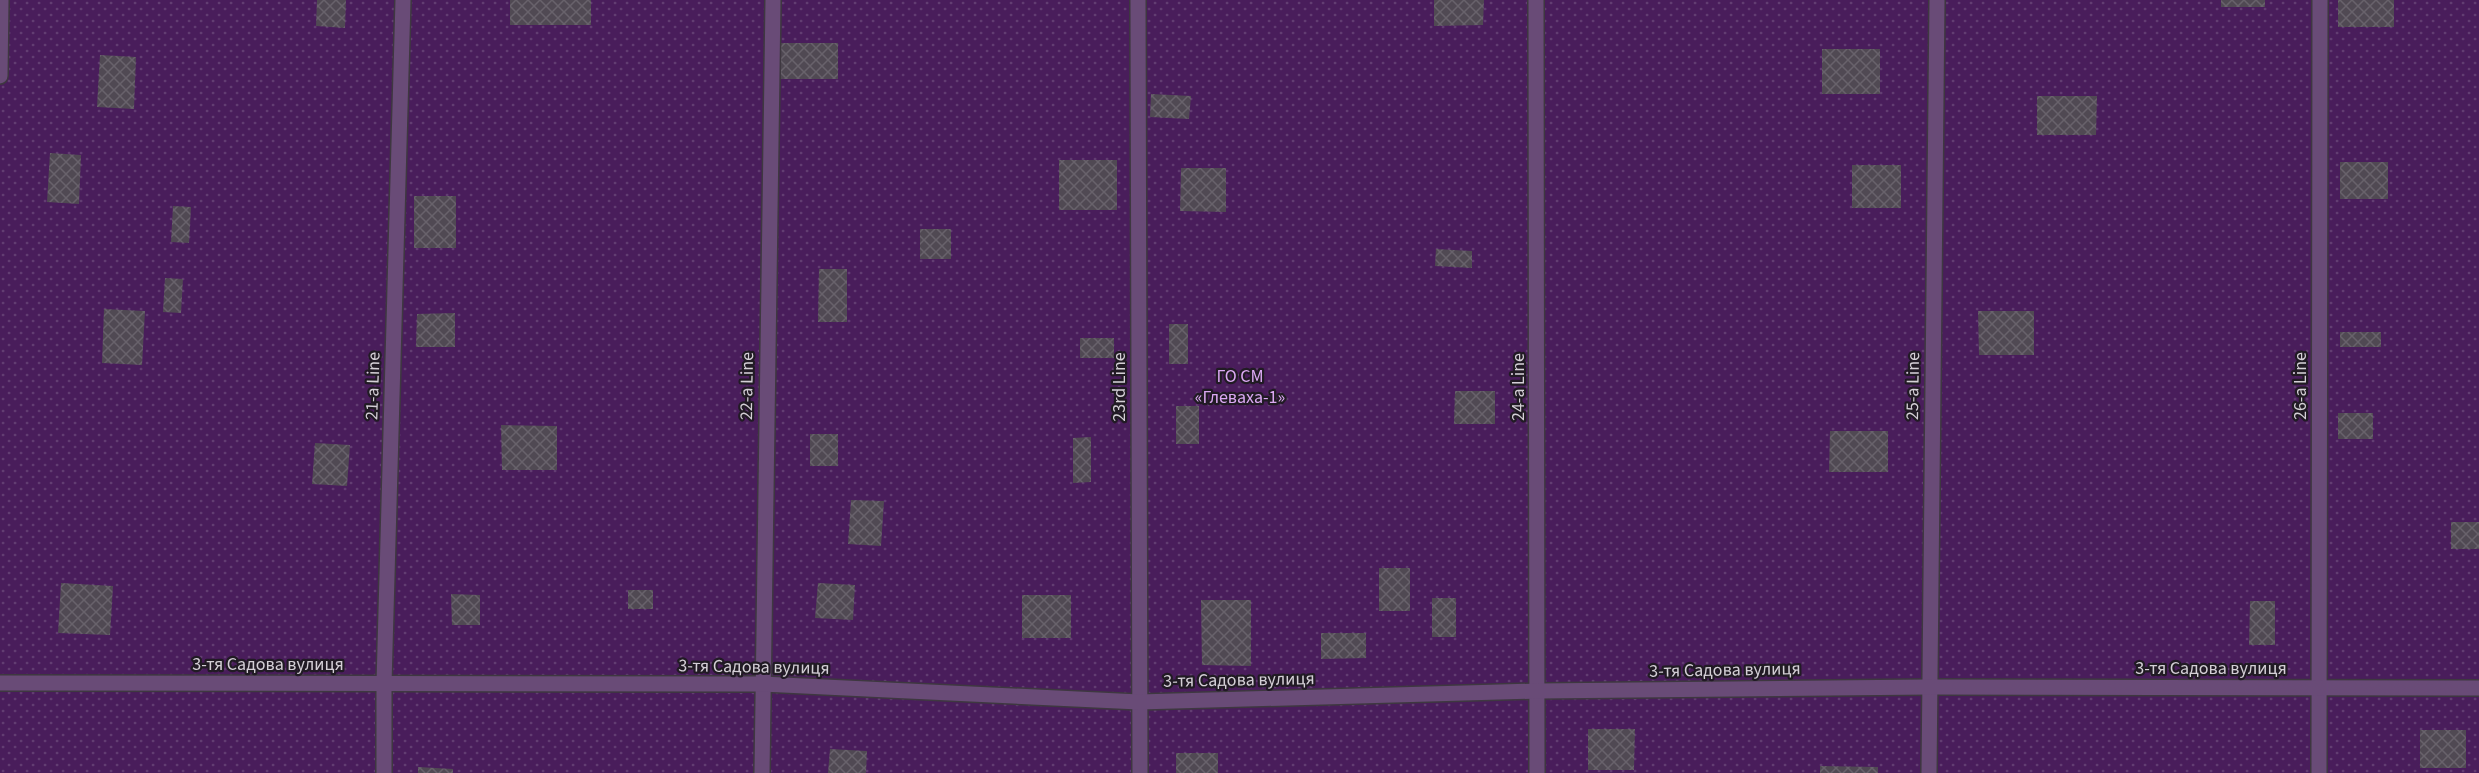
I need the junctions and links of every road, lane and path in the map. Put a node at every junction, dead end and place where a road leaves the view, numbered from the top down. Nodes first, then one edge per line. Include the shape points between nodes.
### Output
1 (1, 0) edge
2 (403, 0) edge
3 (773, 0) edge
4 (1138, 0) edge
5 (1536, 0) edge
6 (1937, 0) edge
7 (2320, 0) edge
8 (0, 76) edge
9 (0, 683) edge
10 (384, 684) junction
11 (762, 684) junction
12 (1929, 687) junction
13 (2320, 688) junction
14 (2479, 688) edge
15 (1538, 691) junction
16 (1139, 702) junction
17 (384, 773) edge
18 (762, 773) edge
19 (1140, 773) edge
20 (1537, 773) edge
21 (1929, 773) edge
22 (2319, 773) edge

1 - 8 street
2 - 10 street, 21-a Line
3 - 11 street, 22-a Line
4 - 16 street, 23rd Line
5 - 15 street, 24-a Line
6 - 12 street, 25-a Line
7 - 13 street, 26-a Line
9 - 10 street, 3-тя Садова вулиця
10 - 11 street, 3-тя Садова вулиця
10 - 17 street, 21-a Line
11 - 16 street, 3-тя Садова вулиця
11 - 18 street, 22-a Line
12 - 13 street, 3-тя Садова вулиця
12 - 15 street, 3-тя Садова вулиця
12 - 21 street, 25-a Line
13 - 14 street, 3-тя Садова вулиця
13 - 22 street, 26-a Line
15 - 16 street, 3-тя Садова вулиця
15 - 20 street, 24-a Line
16 - 19 street, 23rd Line

